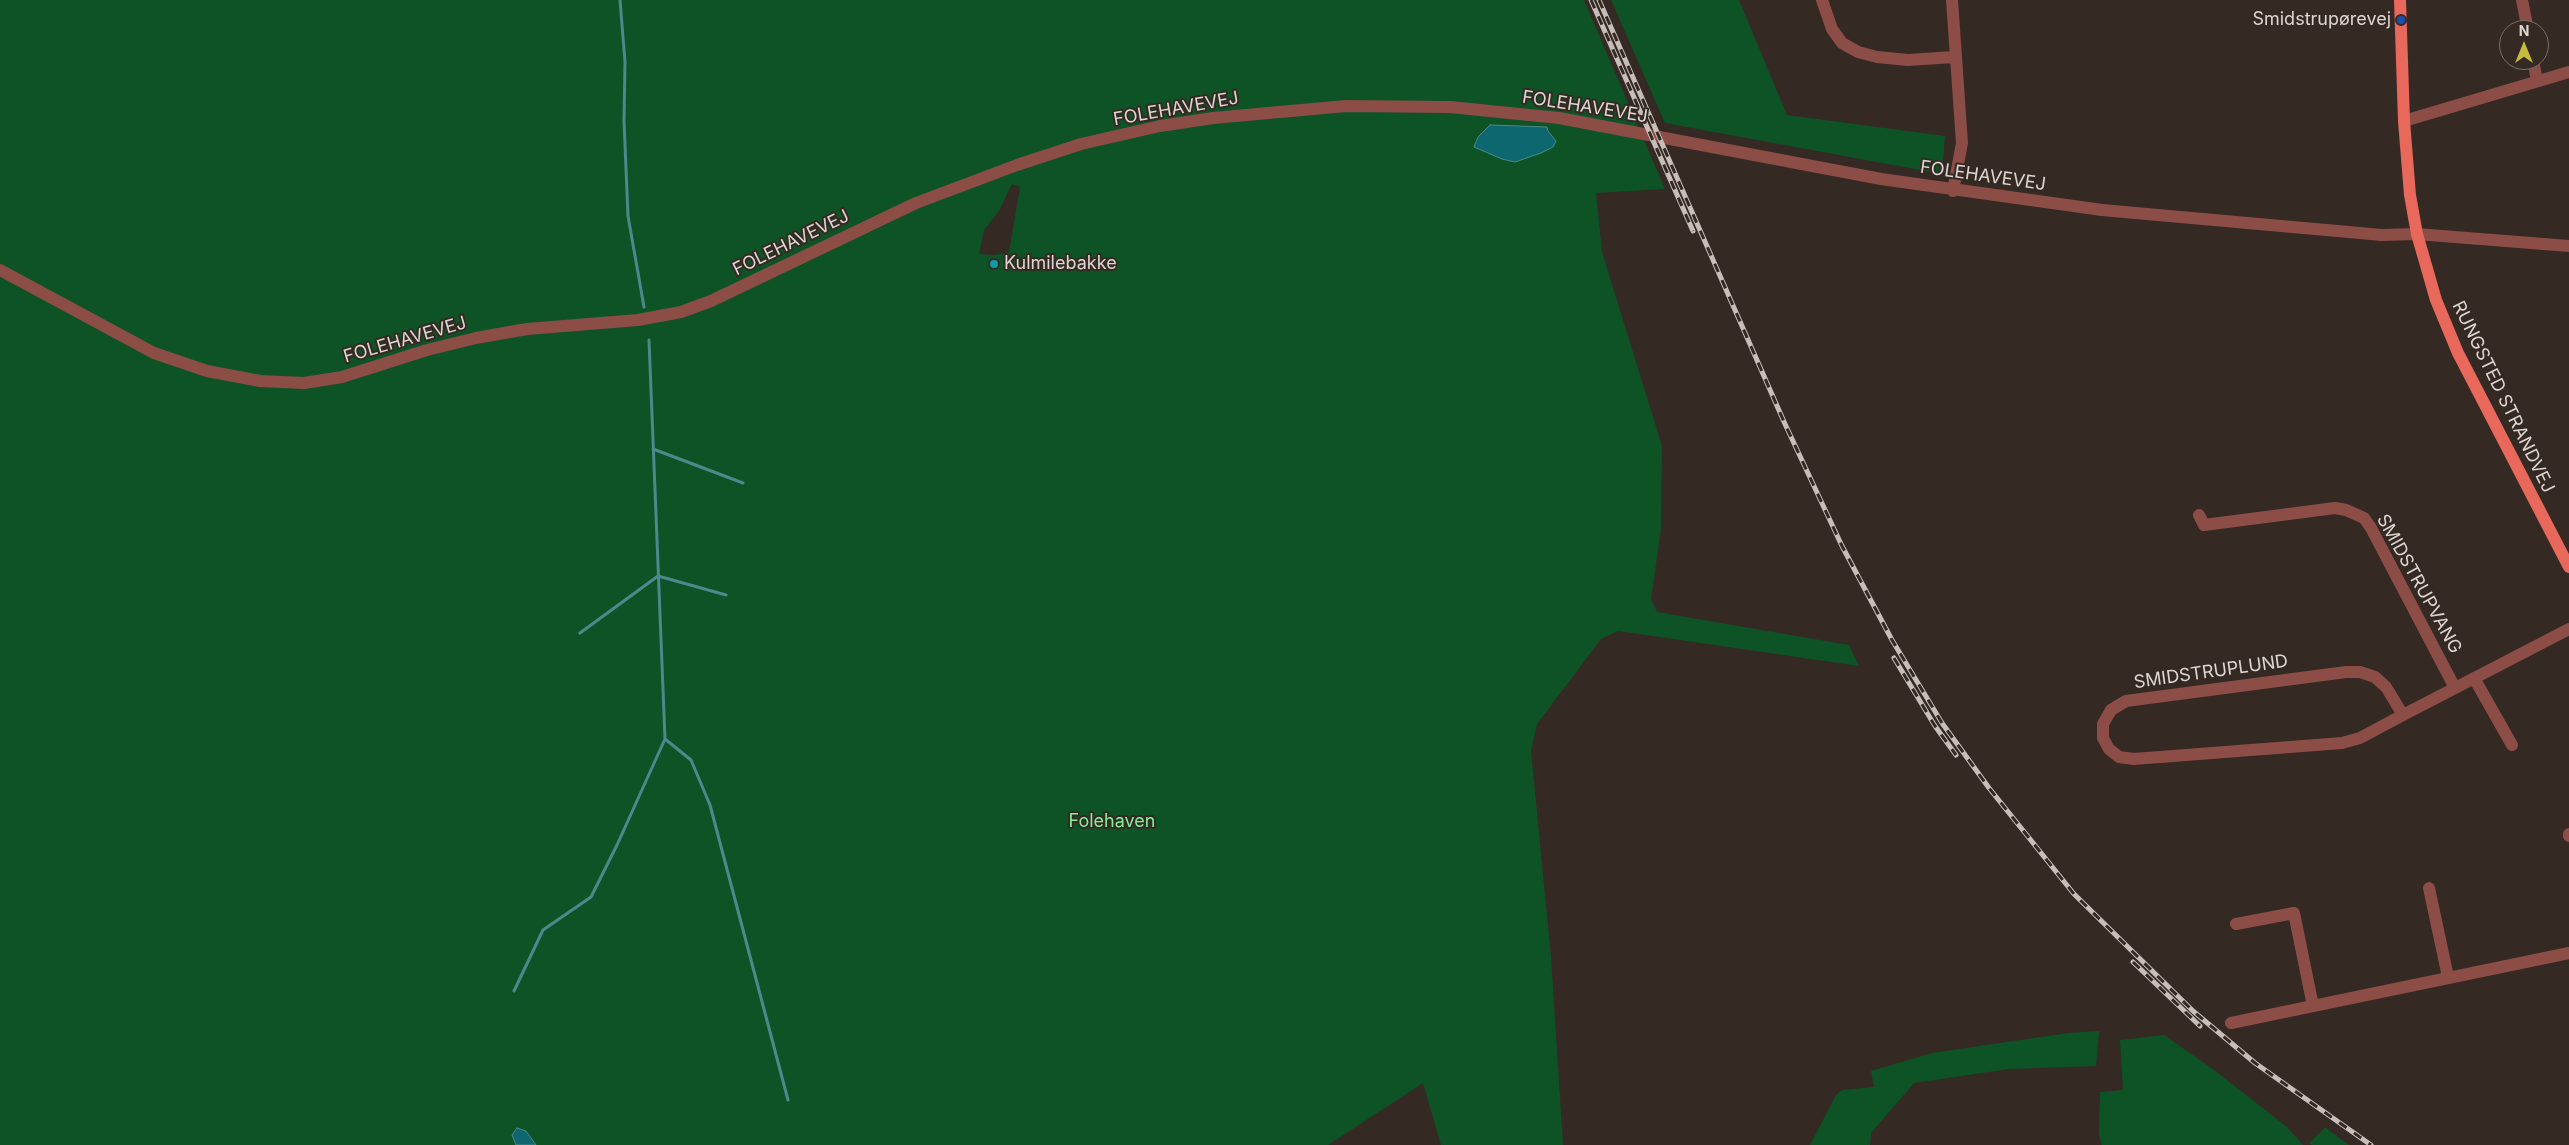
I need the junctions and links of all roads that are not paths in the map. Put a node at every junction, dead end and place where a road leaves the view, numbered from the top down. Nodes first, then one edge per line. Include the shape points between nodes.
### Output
1 (1822, 0) edge
2 (1952, 0) edge
3 (2400, 0) edge
4 (2522, 0) edge
5 (2526, 20) edge
6 (1954, 57) junction
7 (2535, 70) edge
8 (2569, 72) edge
9 (2537, 81) junction
10 (2404, 121) junction
11 (1953, 191) junction
12 (2417, 234) junction
13 (2569, 246) edge
14 (0, 270) edge
15 (2199, 515) dead end
16 (2569, 567) edge
17 (2569, 629) edge
18 (2474, 678) junction
19 (2455, 688) junction
20 (2403, 715) junction
21 (2512, 745) dead end
22 (2429, 888) dead end
23 (2236, 924) dead end
24 (2569, 953) edge
25 (2448, 977) junction
26 (2313, 1006) junction
27 (2231, 1023) dead end

1 - 6 street via 1832,29 1842,43 1858,52 1908,60
2 - 6 street
3 - 10 main road, RUNGSTED STRANDVEJ
4 - 5 street
6 - 11 street via 1962,143
7 - 9 street
8 - 9 street
9 - 10 street
10 - 12 main road, RUNGSTED STRANDVEJ
11 - 12 street, FOLEHAVEVEJ via 2102,210 2382,235
11 - 14 street, FOLEHAVEVEJ via 1530,114 1398,106 1346,106 1242,114 1160,126 1081,144 1017,165 916,203 711,301 681,312 638,320 527,329 476,338 427,350 342,378 304,383 207,371 154,352
12 - 13 street, FOLEHAVEVEJ
12 - 16 main road, RUNGSTED STRANDVEJ via 2436,300 2458,353
15 - 19 street, SMIDSTRUPVANG via 2204,525 2335,508 2364,518
17 - 18 street, SMIDSTRUPLUND
18 - 19 street, SMIDSTRUPLUND
18 - 21 street
19 - 20 street, SMIDSTRUPLUND
20 - 20 street, SMIDSTRUPLUND via 2360,738 2342,742 2134,759 2119,757 2103,738 2103,724 2111,710 2126,701 2346,672 2375,677 2386,686
22 - 25 street
23 - 26 street via 2294,912
24 - 25 street
25 - 26 street
26 - 27 street

